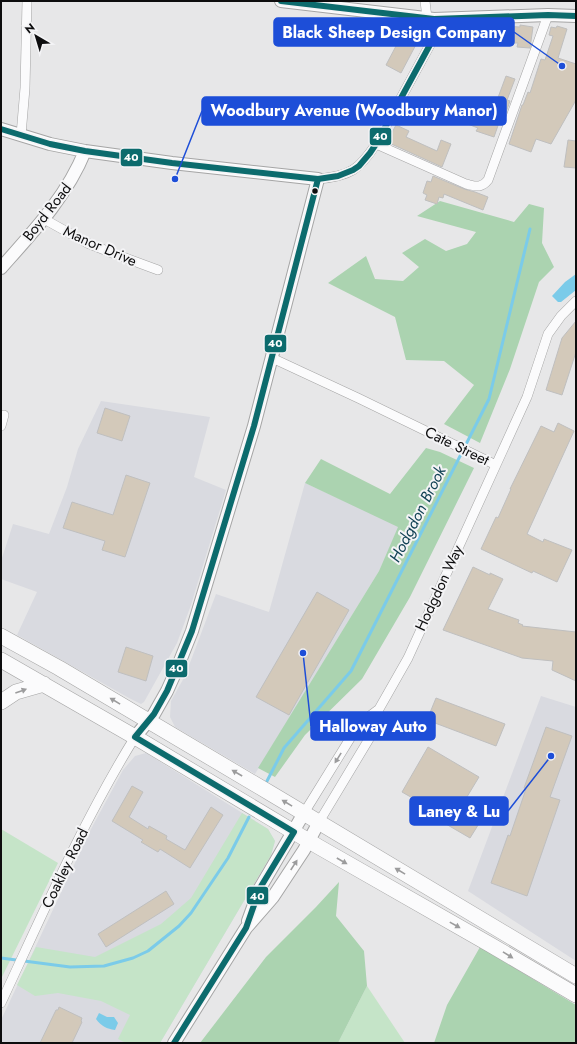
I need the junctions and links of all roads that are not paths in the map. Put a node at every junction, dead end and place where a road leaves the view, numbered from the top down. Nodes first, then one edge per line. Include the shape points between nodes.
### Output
1 (27, 1) edge
2 (281, 1) edge
3 (425, 1) edge
4 (548, 15) junction
5 (576, 16) edge
6 (427, 18) junction
7 (444, 19) junction
8 (1, 129) edge
9 (21, 135) junction
10 (376, 144) junction
11 (85, 151) junction
12 (318, 178) junction
13 (44, 219) junction
14 (1, 268) edge
15 (158, 270) dead end
16 (576, 301) edge
17 (272, 358) junction
18 (4, 415) dead end
19 (1, 426) edge
20 (496, 465) junction
21 (1, 636) edge
22 (1, 660) edge
23 (44, 684) junction
24 (1, 702) edge
25 (379, 709) junction
26 (148, 721) junction
27 (136, 737) junction
28 (304, 813) junction
29 (319, 822) junction
30 (294, 832) junction
31 (309, 841) junction
32 (246, 928) junction
33 (576, 976) edge
34 (576, 995) edge
35 (1, 1003) edge
36 (174, 1043) edge

1 - 9 street
2 - 6 street
3 - 6 street
4 - 5 street
4 - 7 street
4 - 10 street via 488,180 484,184 466,184
6 - 7 street
7 - 10 street
8 - 9 street
9 - 11 street
10 - 12 street via 355,170 333,178
11 - 12 street via 172,164
11 - 13 street, Boyd Road via 72,180
12 - 17 street
13 - 14 street, Boyd Road
13 - 15 street, Manor Drive via 87,243
16 - 20 street, Cate Street via 548,334 528,397
17 - 20 street, Cate Street
17 - 26 street via 192,631 176,672
18 - 19 street
20 - 25 street, Hodgdon Way via 408,658
26 -> 21 main road
22 - 23 main road
24 -> 23 main road via 16,692
23 - 27 main road
25 -> 28 street, Hodgdon Way via 359,724
25 - 29 street, Hodgdon Way via 372,734
26 - 27 street
28 -> 26 main road
27 - 30 main road
27 - 35 street, Coakley Road via 85,827
28 - 29 main road
28 - 30 street
29 - 31 street
33 -> 29 main road
30 - 31 main road
30 - 32 street via 260,888
32 -> 31 street via 273,897
31 -> 34 main road
32 - 36 street

